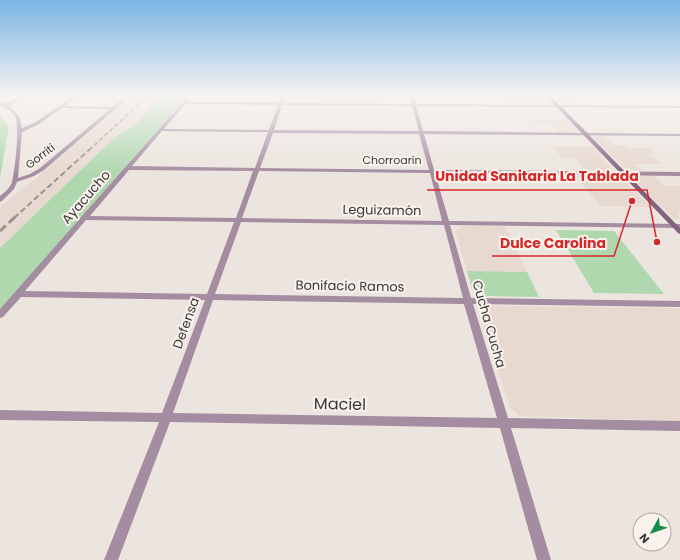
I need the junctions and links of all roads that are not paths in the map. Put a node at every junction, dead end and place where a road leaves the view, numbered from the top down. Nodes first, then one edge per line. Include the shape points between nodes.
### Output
1 (18, 121) edge
2 (40, 121) edge
3 (99, 121) edge
4 (168, 121) edge
5 (274, 121) edge
6 (418, 121) edge
7 (573, 121) edge
8 (20, 130) junction
9 (160, 130) junction
10 (270, 132) junction
11 (422, 134) junction
12 (586, 134) junction
13 (680, 135) edge
14 (128, 168) junction
15 (258, 169) junction
16 (433, 171) junction
17 (623, 172) junction
18 (680, 174) edge
19 (15, 181) junction
20 (0, 200) edge
21 (83, 218) junction
22 (238, 220) junction
23 (446, 223) junction
24 (677, 225) edge
25 (680, 232) edge
26 (19, 294) junction
27 (210, 296) junction
28 (468, 301) junction
29 (680, 304) edge
30 (0, 315) edge
31 (0, 415) edge
32 (166, 418) junction
33 (504, 422) junction
34 (680, 426) edge
35 (111, 560) edge
36 (544, 560) edge

1 - 8 street
2 - 8 street
3 - 19 street, Gorriti via 37,172
4 - 9 street, Ayacucho
5 - 10 street, Defensa
6 - 11 street, Cucha Cucha
7 - 12 street
8 - 19 street
9 - 10 street
9 - 14 street, Ayacucho
10 - 11 street
10 - 15 street, Defensa
11 - 12 street
11 - 16 street, Cucha Cucha
12 - 13 street
12 - 17 street
14 - 15 street, Chorroarín
14 - 21 street, Ayacucho
15 - 16 street, Chorroarín
15 - 22 street, Defensa
16 - 17 street, Chorroarín
16 - 23 street, Cucha Cucha
17 - 18 street, Chorroarín
17 - 24 street
19 - 20 street, Gorriti
21 - 22 street, Leguizamón
21 - 26 street, Ayacucho
22 - 23 street, Leguizamón
22 - 27 street, Defensa
23 - 24 street, Leguizamón
23 - 28 street, Cucha Cucha
24 - 25 street
26 - 27 street, Bonifacio Ramos
26 - 30 street, Ayacucho
27 - 28 street, Bonifacio Ramos
27 - 32 street, Defensa
28 - 29 street, Bonifacio Ramos
28 - 33 street, Cucha Cucha
31 - 32 street, Maciel
32 - 33 street, Maciel
32 - 35 street, Defensa
33 - 34 street, Maciel
33 - 36 street, Cucha Cucha

